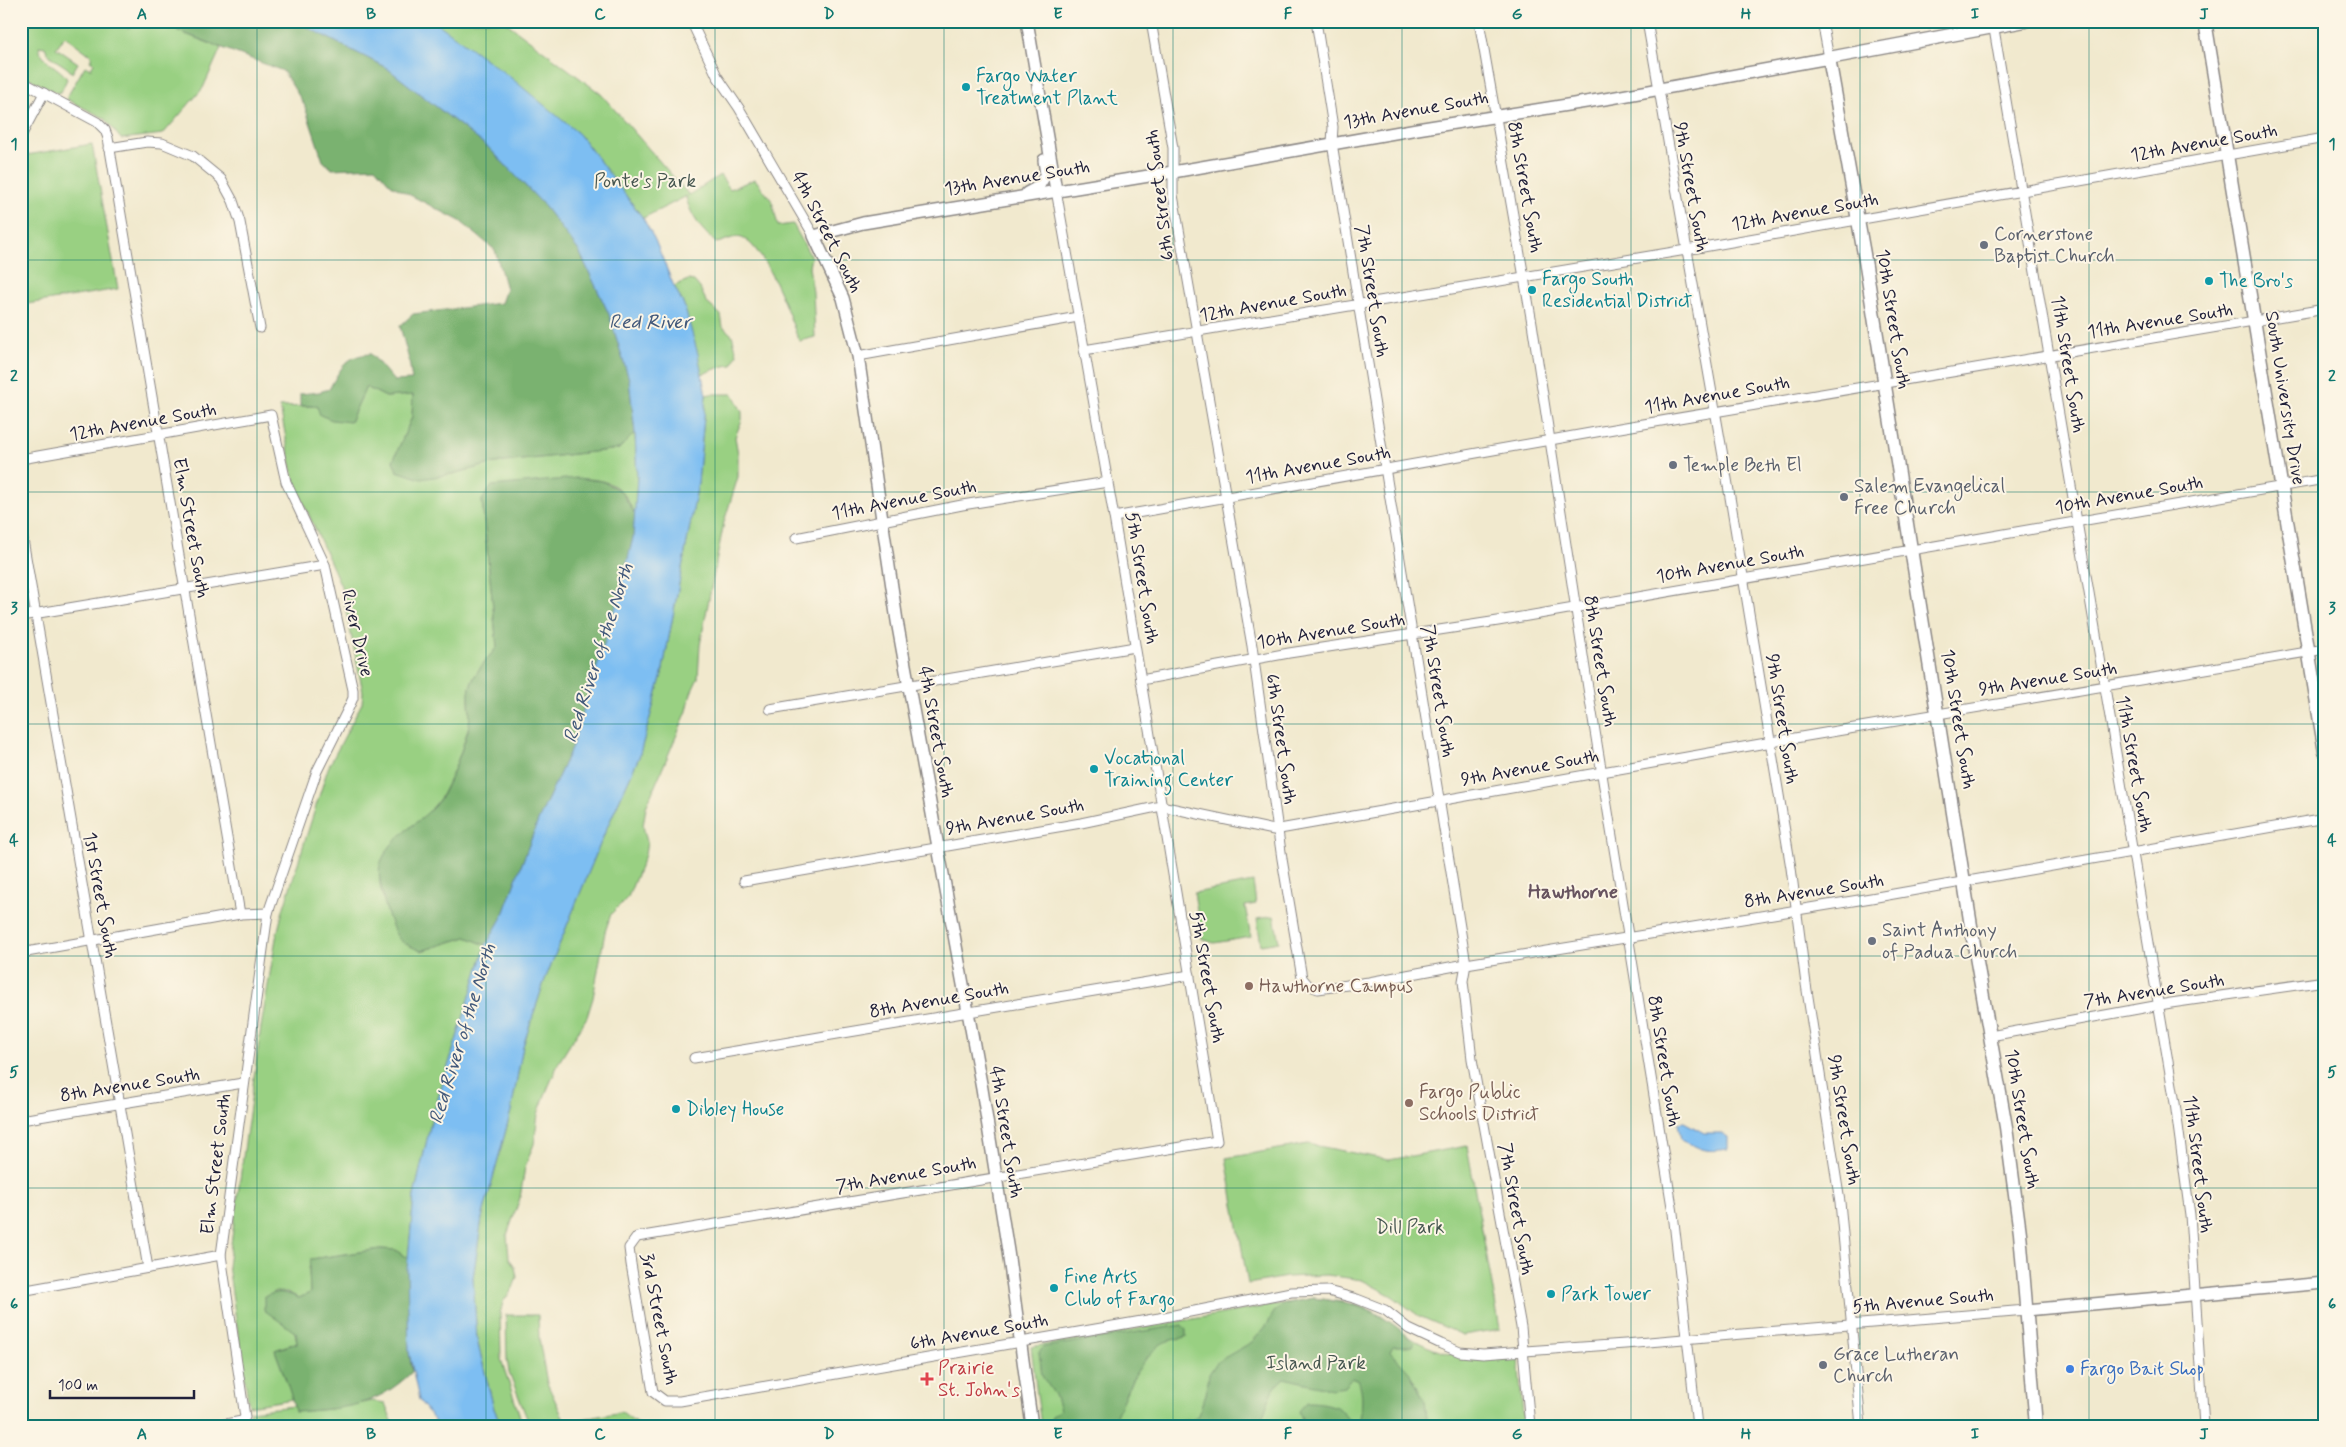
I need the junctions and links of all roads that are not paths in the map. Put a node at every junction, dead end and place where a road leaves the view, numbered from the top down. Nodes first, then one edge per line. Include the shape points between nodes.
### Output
1 (691, 21) edge
2 (1027, 21) edge
3 (1151, 21) edge
4 (1316, 21) edge
5 (1479, 21) edge
6 (1647, 21) edge
7 (1822, 21) edge
8 (2025, 21) edge
9 (2205, 21) edge
10 (1994, 24) edge
11 (1829, 58) junction
12 (21, 81) edge
13 (1658, 90) junction
14 (44, 93) junction
15 (1041, 104) junction
16 (1496, 116) junction
17 (21, 136) edge
18 (2325, 138) edge
19 (1332, 144) junction
20 (109, 148) junction
21 (2228, 156) junction
22 (1173, 172) junction
23 (1056, 190) junction
24 (2023, 191) junction
25 (1023, 196) junction
26 (1858, 220) junction
27 (814, 236) junction
28 (1686, 250) junction
29 (1524, 277) junction
30 (1358, 305) junction
31 (2325, 309) edge
32 (1078, 317) junction
33 (2253, 322) junction
34 (260, 328) dead end
35 (1196, 332) junction
36 (1084, 350) junction
37 (858, 356) junction
38 (2050, 356) junction
39 (1884, 384) junction
40 (1715, 412) junction
41 (271, 416) joint
42 (159, 436) junction
43 (1550, 440) junction
44 (21, 459) edge
45 (1386, 470) junction
46 (2325, 479) edge
47 (1108, 482) junction
48 (2280, 486) junction
49 (1225, 498) junction
50 (1114, 517) junction
51 (882, 520) junction
52 (2076, 521) junction
53 (21, 528) edge
54 (796, 538) dead end
55 (1911, 549) junction
56 (325, 565) junction
57 (1743, 578) junction
58 (185, 588) junction
59 (1576, 608) junction
60 (35, 614) junction
61 (21, 616) edge
62 (1412, 634) junction
63 (1135, 647) junction
64 (2325, 649) edge
65 (2308, 653) junction
66 (1253, 660) junction
67 (1141, 680) junction
68 (909, 684) junction
69 (2105, 686) junction
70 (770, 709) dead end
71 (1938, 714) junction
72 (1769, 742) junction
73 (2325, 752) edge
74 (1602, 772) junction
75 (1438, 800) junction
76 (1161, 806) junction
77 (2325, 818) edge
78 (1278, 830) junction
79 (939, 846) junction
80 (2133, 852) junction
81 (744, 881) dead end
82 (1964, 882) junction
83 (1796, 910) junction
84 (268, 913) junction
85 (240, 914) junction
86 (1628, 938) junction
87 (91, 940) junction
88 (21, 953) edge
89 (1466, 964) junction
90 (1190, 975) junction
91 (2325, 981) edge
92 (1308, 985) joint
93 (2159, 1005) junction
94 (968, 1012) junction
95 (1990, 1036) junction
96 (694, 1058) dead end
97 (243, 1083) junction
98 (119, 1104) junction
99 (21, 1120) edge
100 (1216, 1141) joint
101 (996, 1176) junction
102 (634, 1242) joint
103 (221, 1255) junction
104 (148, 1268) junction
105 (2325, 1283) edge
106 (21, 1291) edge
107 (2196, 1294) junction
108 (2026, 1310) junction
109 (1852, 1325) junction
110 (1687, 1339) junction
111 (1020, 1341) junction
112 (1524, 1351) junction
113 (664, 1401) joint
114 (215, 1426) edge
115 (1032, 1426) edge
116 (1530, 1426) edge
117 (1697, 1426) edge
118 (1862, 1426) edge
119 (2036, 1426) edge
120 (2204, 1426) edge

1 - 27 street, 4th Street South via 717,76
2 - 15 street, 5th Street South
3 - 22 street, 6th Street South
4 - 19 street, 7th Street South via 1333,127
5 - 16 street, 8th Street South
6 - 13 street, 9th Street South
7 - 11 street, 10th Street South
8 - 10 main road, 13th Avenue South
9 - 21 main road, South University Drive
10 - 11 main road, 13th Avenue South
10 - 24 street, 11th Street South
11 - 13 street, 13th Avenue South
11 - 26 main road, 10th Street South
12 - 14 street, Elm Street South
13 - 16 street, 13th Avenue South
13 - 28 street, 9th Street South
14 - 17 street
14 - 20 street, Elm Street South via 97,122 105,130
15 - 23 street, 5th Street South
15 - 25 street via 1038,123 1046,174 1038,187
16 - 19 street, 13th Avenue South
16 - 29 street, 8th Street South
18 - 21 street, 12th Avenue South
19 - 22 street, 13th Avenue South
19 - 30 street, 7th Street South
20 - 34 street via 162,143 193,156 221,179 240,222
20 - 42 street, Elm Street South
21 - 24 street, 12th Avenue South
21 - 33 main road, South University Drive
22 - 23 street, 13th Avenue South
22 - 35 street, 6th Street South via 1173,196
23 - 25 street, 13th Avenue South
23 - 32 street, 5th Street South
24 - 26 street, 12th Avenue South
24 - 38 street, 11th Street South
25 - 27 street, 13th Avenue South via 863,223
26 - 28 street, 12th Avenue South
26 - 39 main road, 10th Street South
27 - 37 street, 4th Street South via 843,298
28 - 29 street, 12th Avenue South
28 - 40 street, 9th Street South
29 - 30 street, 12th Avenue South
29 - 43 street, 8th Street South
30 - 35 street, 12th Avenue South
30 - 45 street, 7th Street South
31 - 33 street, 11th Avenue South
32 - 36 street, 5th Street South
32 - 37 street
33 - 38 street, 11th Avenue South
33 - 48 main road, South University Drive
35 - 36 street, 12th Avenue South
35 - 49 street, 6th Street South
36 - 47 street, 5th Street South
37 - 51 street, 4th Street South
38 - 39 street, 11th Avenue South
38 - 52 street, 11th Street South
39 - 40 street, 11th Avenue South
39 - 55 main road, 10th Street South
40 - 43 street, 11th Avenue South
40 - 57 street, 9th Street South
41 - 42 street, 12th Avenue South
41 - 56 street, River Drive via 286,482
42 - 44 street, 12th Avenue South
42 - 58 street, Elm Street South
43 - 45 street, 11th Avenue South
43 - 59 street, 8th Street South
45 - 49 street, 11th Avenue South
45 - 62 street, 7th Street South
46 - 48 street, 10th Avenue South
47 - 50 street, 5th Street South
47 - 51 street, 11th Avenue South
48 - 52 street, 10th Avenue South
48 - 65 main road, South University Drive
49 - 50 street, 11th Avenue South
49 - 66 street, 6th Street South
50 - 63 street, 5th Street South
51 - 54 street, 11th Avenue South
51 - 68 street, 4th Street South
52 - 55 street, 10th Avenue South
52 - 69 street, 11th Street South
53 - 60 street, 1st Street South
55 - 57 street, 10th Avenue South
55 - 71 main road, 10th Street South
56 - 58 street
56 - 84 street, River Drive via 353,698 317,771
57 - 59 street, 10th Avenue South
57 - 72 street, 9th Street South
58 - 60 street
58 - 85 street, Elm Street South
59 - 62 street, 10th Avenue South
59 - 74 street, 8th Street South
60 - 61 street
60 - 87 street, 1st Street South
62 - 66 street, 10th Avenue South
62 - 75 street, 7th Street South
63 - 67 street, 5th Street South
63 - 68 street
64 - 65 street, 9th Avenue South
65 - 69 street, 9th Avenue South
65 - 73 main road, South University Drive
66 - 67 street, 10th Avenue South
66 - 78 street, 6th Street South
67 - 76 street, 5th Street South
68 - 70 street
68 - 79 street, 4th Street South
69 - 71 street, 9th Avenue South
69 - 80 street, 11th Street South
71 - 72 street, 9th Avenue South
71 - 82 main road, 10th Street South
72 - 74 street, 9th Avenue South
72 - 83 street, 9th Street South
74 - 75 street, 9th Avenue South
74 - 86 street, 8th Street South
75 - 78 street, 9th Avenue South
75 - 89 street, 7th Street South
76 - 78 street, 9th Avenue South
76 - 79 street, 9th Avenue South via 1081,823
76 - 90 street, 5th Street South
77 - 80 street, 8th Avenue South
78 - 92 street, 6th Street South via 1302,978
79 - 81 street, 9th Avenue South
79 - 94 street, 4th Street South
80 - 82 street, 8th Avenue South
80 - 93 street, 11th Street South
82 - 83 street, 8th Avenue South
82 - 95 main road, 10th Street South
83 - 86 street, 8th Avenue South
83 - 109 street, 9th Street South via 1840,1202
84 - 85 street
84 - 97 street, Elm Street South
85 - 87 street
86 - 89 street, 8th Avenue South
86 - 110 street, 8th Street South via 1673,1212
87 - 88 street
87 - 98 street, 1st Street South
89 - 92 street, 8th Avenue South via 1318,989
89 - 112 street, 7th Street South via 1463,980 1472,1059
90 - 94 street, 8th Avenue South
90 - 100 street, 5th Street South
91 - 93 street, 7th Avenue South
93 - 95 street, 7th Avenue South
93 - 107 street, 11th Street South via 2190,1215
94 - 96 street, 8th Avenue South
94 - 101 street, 4th Street South
95 - 108 main road, 10th Street South via 2014,1187
97 - 98 street, 8th Avenue South
97 - 103 street, Elm Street South
98 - 99 street, 8th Avenue South
98 - 104 street, 1st Street South
100 - 101 street, 7th Avenue South
101 - 102 street, 7th Avenue South via 637,1237
101 - 111 street, 4th Street South
102 - 113 street, 3rd Street South via 629,1248 630,1264 652,1388
103 - 104 street
103 - 114 street, Elm Street South via 244,1420
104 - 106 street
105 - 107 street, 5th Avenue South
107 - 108 street, 5th Avenue South
107 - 120 street, 11th Street South
108 - 109 street, 5th Avenue South
108 - 119 main road, 10th Street South
109 - 110 street, 5th Avenue South
109 - 118 street, 9th Street South
110 - 112 street, 5th Avenue South
110 - 117 street, 8th Street South
111 - 112 street, 6th Avenue South via 1291,1292 1328,1291 1384,1310 1409,1329 1460,1352
111 - 113 street, 6th Avenue South
111 - 115 street, 4th Street South
112 - 116 street, 7th Street South

